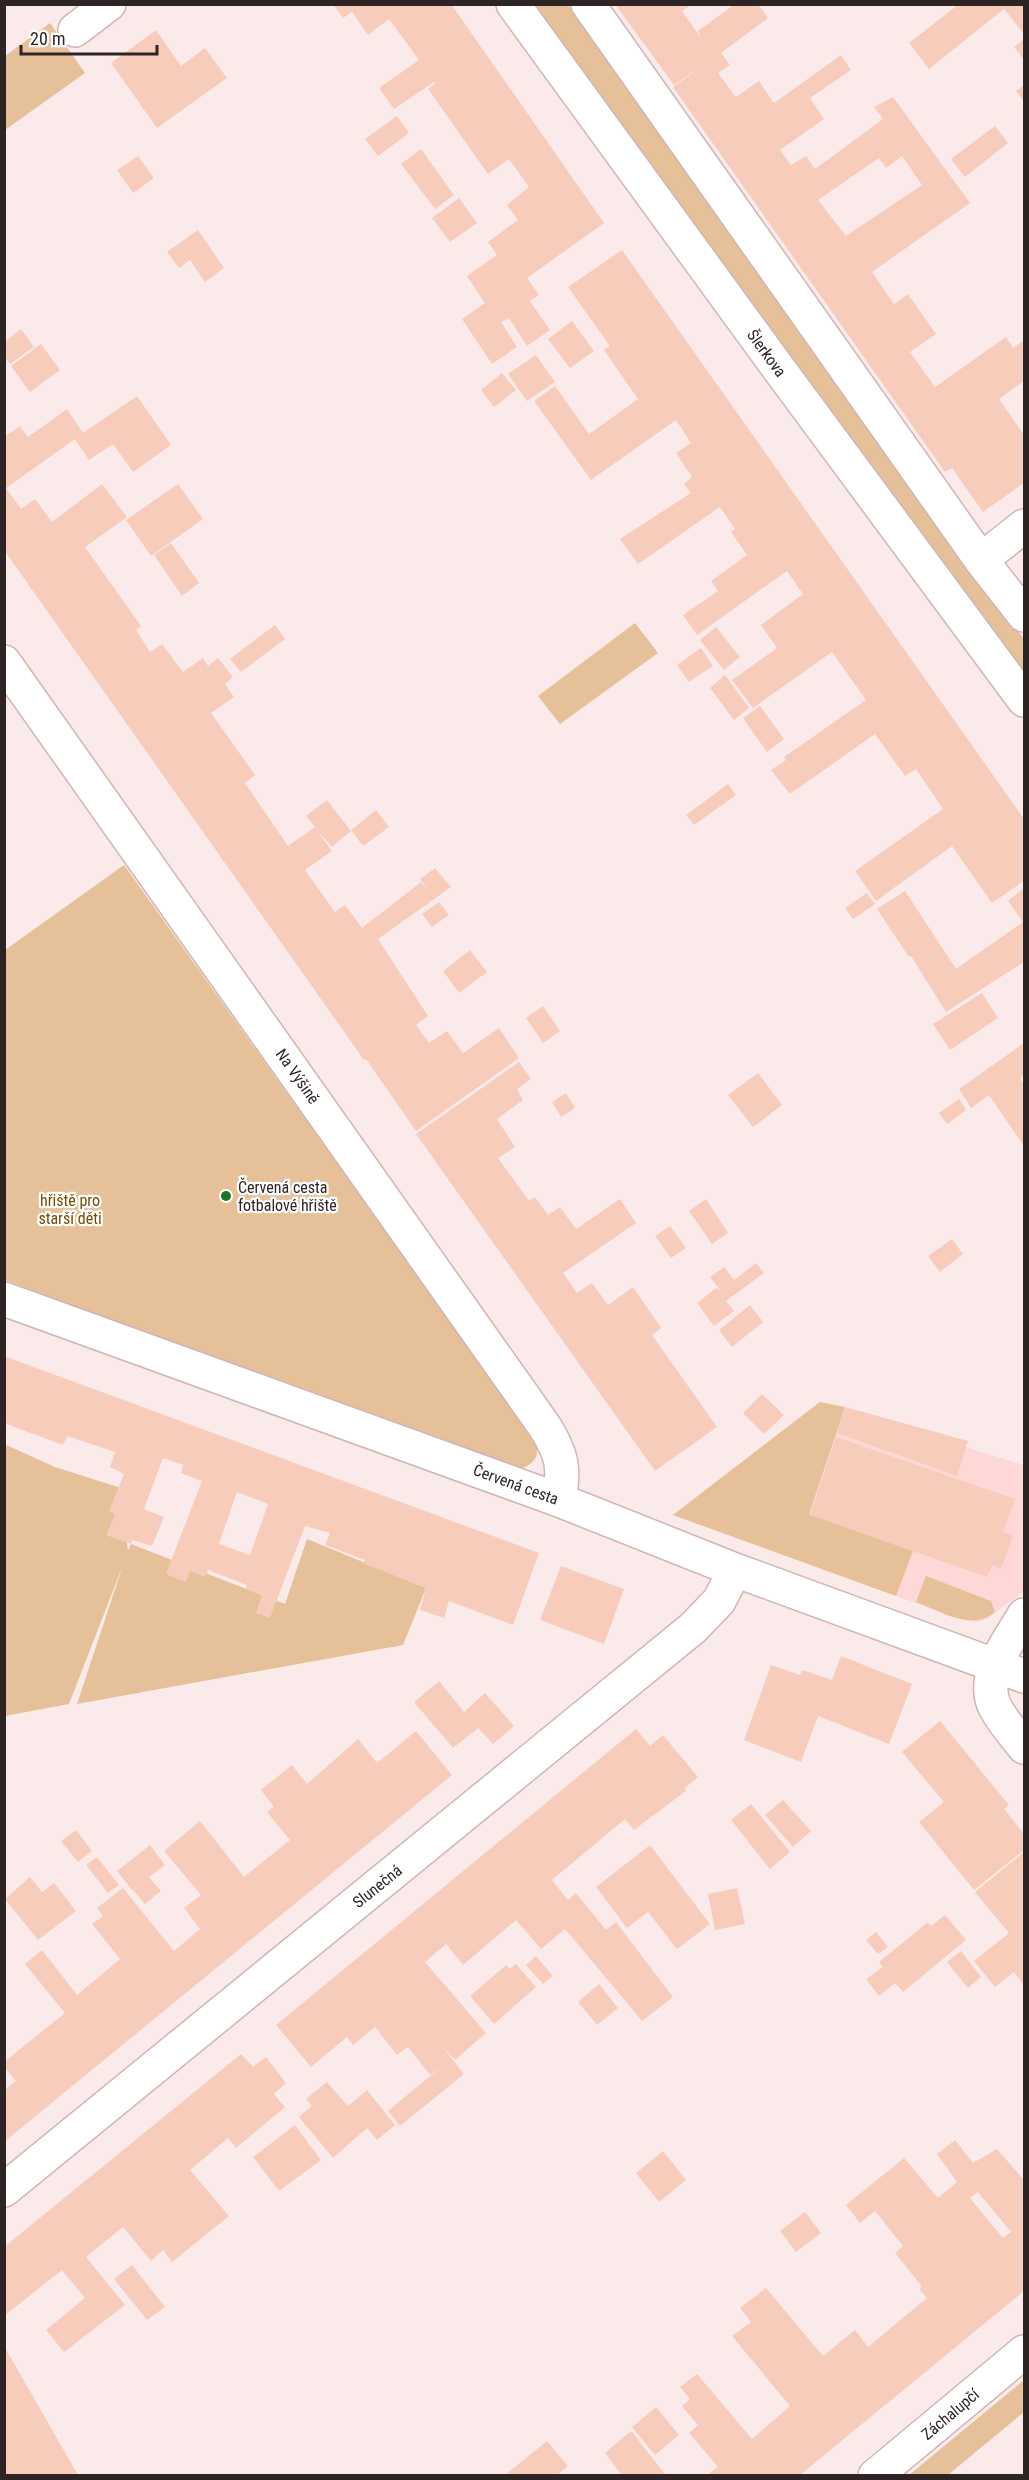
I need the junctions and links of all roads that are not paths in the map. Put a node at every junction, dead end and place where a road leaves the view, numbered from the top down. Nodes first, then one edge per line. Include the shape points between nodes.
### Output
1 (109, 4) edge
2 (513, 4) edge
3 (588, 4) edge
4 (75, 30) dead end
5 (1024, 526) edge
6 (981, 560) junction
7 (1024, 615) edge
8 (4, 662) edge
9 (1024, 700) edge
10 (4, 1299) edge
11 (559, 1500) junction
12 (735, 1570) junction
13 (1024, 1615) edge
14 (1010, 1670) edge
15 (1024, 1747) edge
16 (4, 2190) edge
17 (1024, 2352) edge
18 (875, 2475) edge

1 - 4 street
2 - 9 street, Šlerkova
3 - 6 street
5 - 6 street
6 - 7 street
8 - 11 street, Na Výšině via 545,1427 563,1466
10 - 11 street, Červená cesta
11 - 12 street, Červená cesta
12 - 14 street, Červená cesta
12 - 16 street, Slunečná via 719,1601 693,1628
13 - 14 street
14 - 15 street via 990,1686 994,1704
17 - 18 street, Záchalupčí

